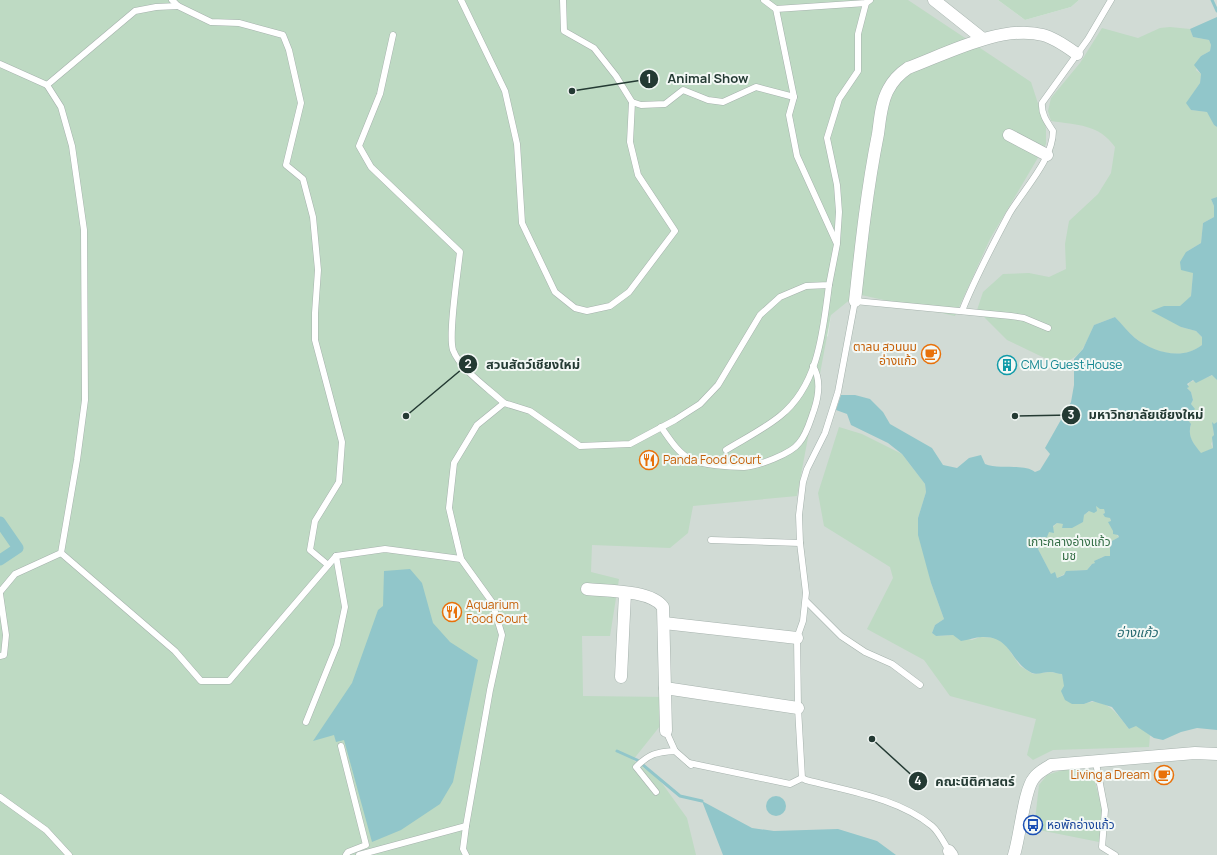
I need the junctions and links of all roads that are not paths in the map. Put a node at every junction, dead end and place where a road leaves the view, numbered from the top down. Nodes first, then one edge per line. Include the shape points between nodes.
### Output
1 (172, 0) edge
2 (462, 0) edge
3 (562, 0) edge
4 (764, 0) edge
5 (934, 0) edge
6 (1111, 0) edge
7 (868, 2) edge
8 (178, 6) junction
9 (776, 9) junction
10 (393, 35) dead end
11 (984, 39) junction
12 (1077, 54) junction
13 (0, 64) edge
14 (47, 84) junction
15 (794, 97) junction
16 (632, 102) junction
17 (1009, 135) dead end
18 (1047, 154) junction
19 (837, 244) junction
20 (829, 285) junction
21 (856, 301) junction
22 (962, 311) junction
23 (1048, 328) dead end
24 (813, 366) junction
25 (504, 403) junction
26 (661, 428) junction
27 (726, 450) dead end
28 (711, 540) dead end
29 (800, 543) junction
30 (61, 552) junction
31 (336, 556) junction
32 (461, 559) junction
33 (328, 565) junction
34 (587, 589) dead end
35 (0, 593) edge
36 (625, 593) junction
37 (806, 601) junction
38 (664, 623) junction
39 (797, 638) junction
40 (0, 656) edge
41 (620, 677) dead end
42 (920, 685) dead end
43 (665, 688) junction
44 (798, 708) junction
45 (306, 722) dead end
46 (666, 731) joint
47 (341, 746) dead end
48 (675, 751) junction
49 (1217, 754) edge
50 (1096, 763) junction
51 (802, 778) junction
52 (656, 792) dead end
53 (0, 797) edge
54 (466, 826) junction
55 (950, 854) edge
56 (69, 855) edge
57 (346, 855) edge
58 (359, 855) edge
59 (466, 855) edge
60 (1014, 855) edge
61 (1115, 855) edge

1 - 8 lane
2 - 16 lane via 505,91 517,144 522,223 555,292 575,308 588,312 610,306 625,296 675,231 638,175 630,142
3 - 16 lane via 564,31 594,48
4 - 9 lane
5 - 11 street
6 - 12 lane
7 - 9 lane
7 - 19 lane via 858,34 858,71 839,100 827,138 837,185
8 - 14 lane via 135,11
8 - 33 lane via 211,22 239,23 283,35 289,50 301,103 286,166 303,179 313,217 318,270 315,340 342,442 339,482 315,521 310,550
9 - 15 lane
10 - 25 lane via 380,94 360,146 370,166 460,252 452,330 453,349 462,364
11 - 12 street via 1005,34 1034,33 1044,35
11 - 21 street via 908,68 899,74 887,91 874,151
12 - 18 lane via 1042,103 1044,116 1053,131
13 - 14 lane
14 - 30 lane via 61,107 72,146 84,230 85,400
15 - 16 lane via 756,87 723,102 708,100 683,90 665,104 641,105
15 - 19 lane via 789,115 797,156
17 - 18 street
18 - 22 lane via 1010,213
19 - 20 lane
20 - 24 lane via 823,332
20 - 26 lane via 806,286 780,297 760,315 718,385 700,404
21 - 22 lane
21 - 29 lane via 832,414 803,482
22 - 23 lane via 1024,318
24 - 26 lane via 819,375 815,406 799,444 784,455 745,467 712,465 690,459 675,446
24 - 27 lane via 798,397 780,416
25 - 26 lane via 530,411 555,426 580,446 630,444
25 - 32 lane via 477,424 454,463 450,508
28 - 29 lane
29 - 37 lane
30 - 33 lane via 174,651 202,681 229,681
30 - 35 lane via 15,574
31 - 32 lane via 385,549
31 - 33 lane
31 - 45 lane via 345,607 337,645
32 - 54 lane via 492,602 502,635
34 - 36 street
35 - 40 lane via 6,635 4,655
36 - 38 street via 650,596 659,602 663,607
36 - 41 street
37 - 39 lane
37 - 42 lane via 841,636 865,652 892,664
38 - 39 street
38 - 43 street
39 - 44 lane
43 - 44 street
43 - 46 street
44 - 51 lane
46 - 48 lane
47 - 57 lane via 366,845
48 - 51 lane via 690,764 790,784
48 - 52 lane via 660,752 646,757 636,767
49 - 50 street via 1195,753
50 - 60 street via 1051,765 1033,778 1028,788 1019,841
50 - 61 lane via 1105,810 1102,847
51 - 55 lane via 884,801 903,809 933,827
53 - 56 lane via 46,830
54 - 58 lane
54 - 59 lane via 463,849

